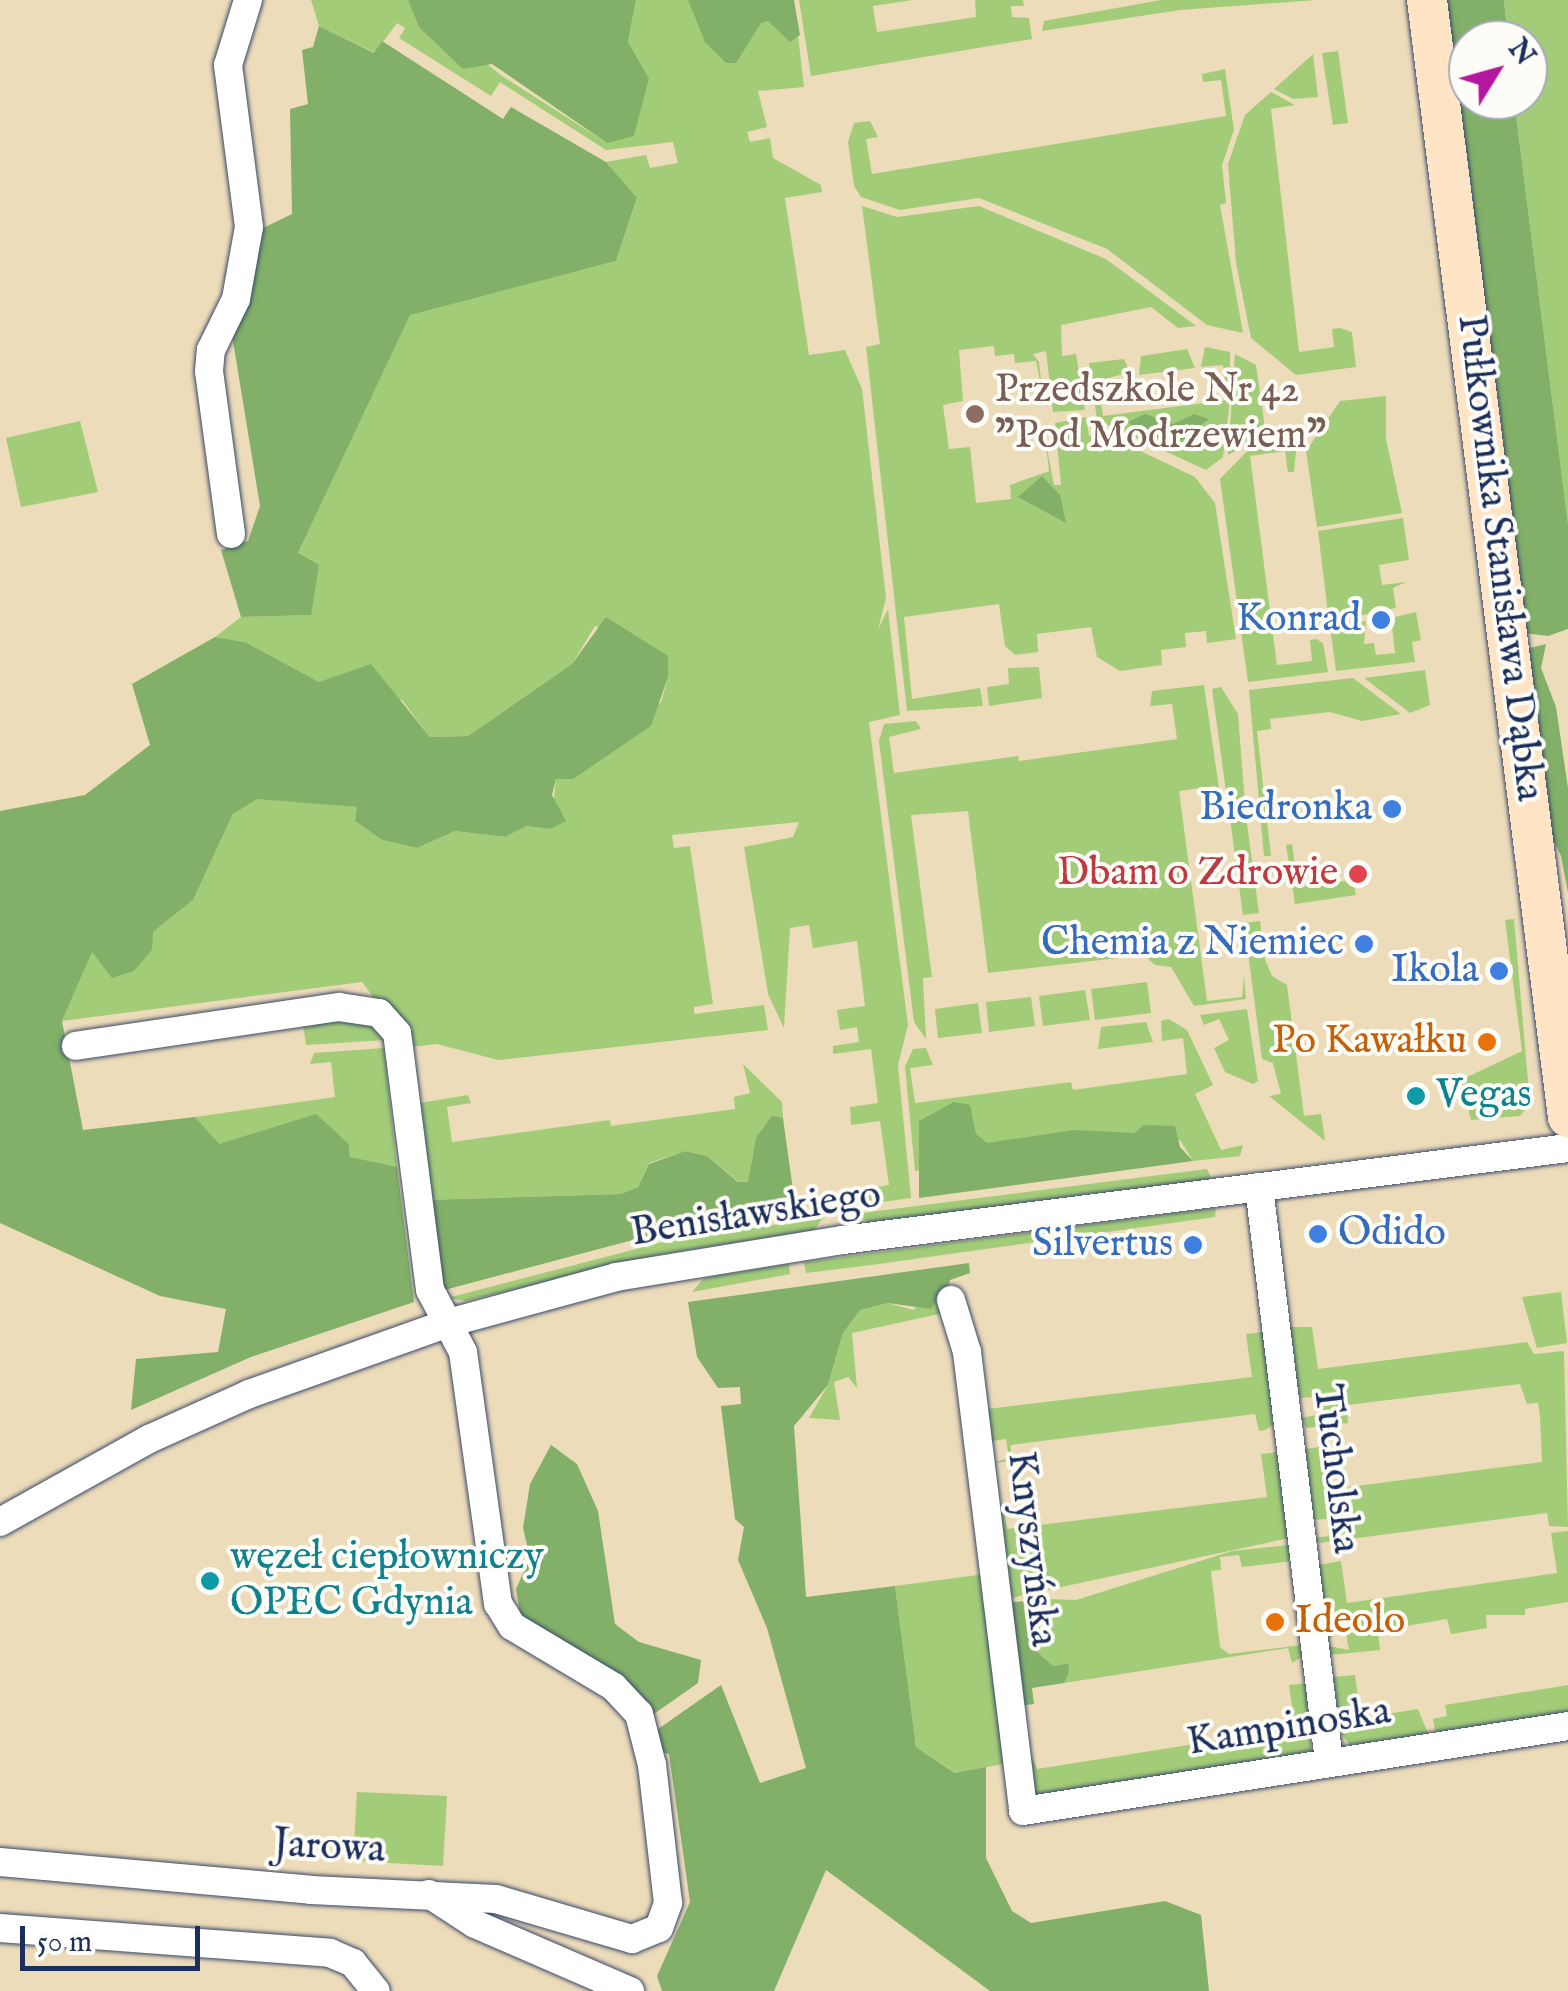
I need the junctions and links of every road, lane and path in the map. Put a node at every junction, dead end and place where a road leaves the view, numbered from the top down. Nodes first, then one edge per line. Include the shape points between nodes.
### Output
1 (248, 0) edge
2 (1427, 0) edge
3 (231, 534) dead end
4 (76, 1046) dead end
5 (1568, 1117) edge
6 (1568, 1148) edge
7 (1259, 1188) junction
8 (950, 1300) dead end
9 (448, 1324) junction
10 (0, 1522) edge
11 (1568, 1726) edge
12 (1330, 1761) junction
13 (1023, 1811) joint
14 (0, 1862) edge
15 (428, 1892) junction
16 (0, 1928) edge
17 (376, 1991) edge
18 (630, 1991) edge

1 - 3 street via 228,65 249,227 236,300 211,350 209,371
2 - 5 street, Pułkownika Stanisława Dąbka
4 - 9 street via 339,1006 379,1013 400,1042 430,1290
6 - 7 street, Benisławskiego
7 - 9 street, Benisławskiego via 676,1265
7 - 12 street, Tucholska
8 - 13 street, Knyszyńska via 967,1352
9 - 10 street, Benisławskiego via 197,1416
9 - 15 street via 464,1352 498,1604 512,1626 614,1687 639,1714 668,1902 659,1928 632,1940 508,1902
11 - 12 street, Kampinoska
12 - 13 street, Kampinoska
14 - 15 street, Jarowa via 311,1890
15 - 18 street, Jarowa via 475,1924
16 - 17 street via 330,1953 353,1963

